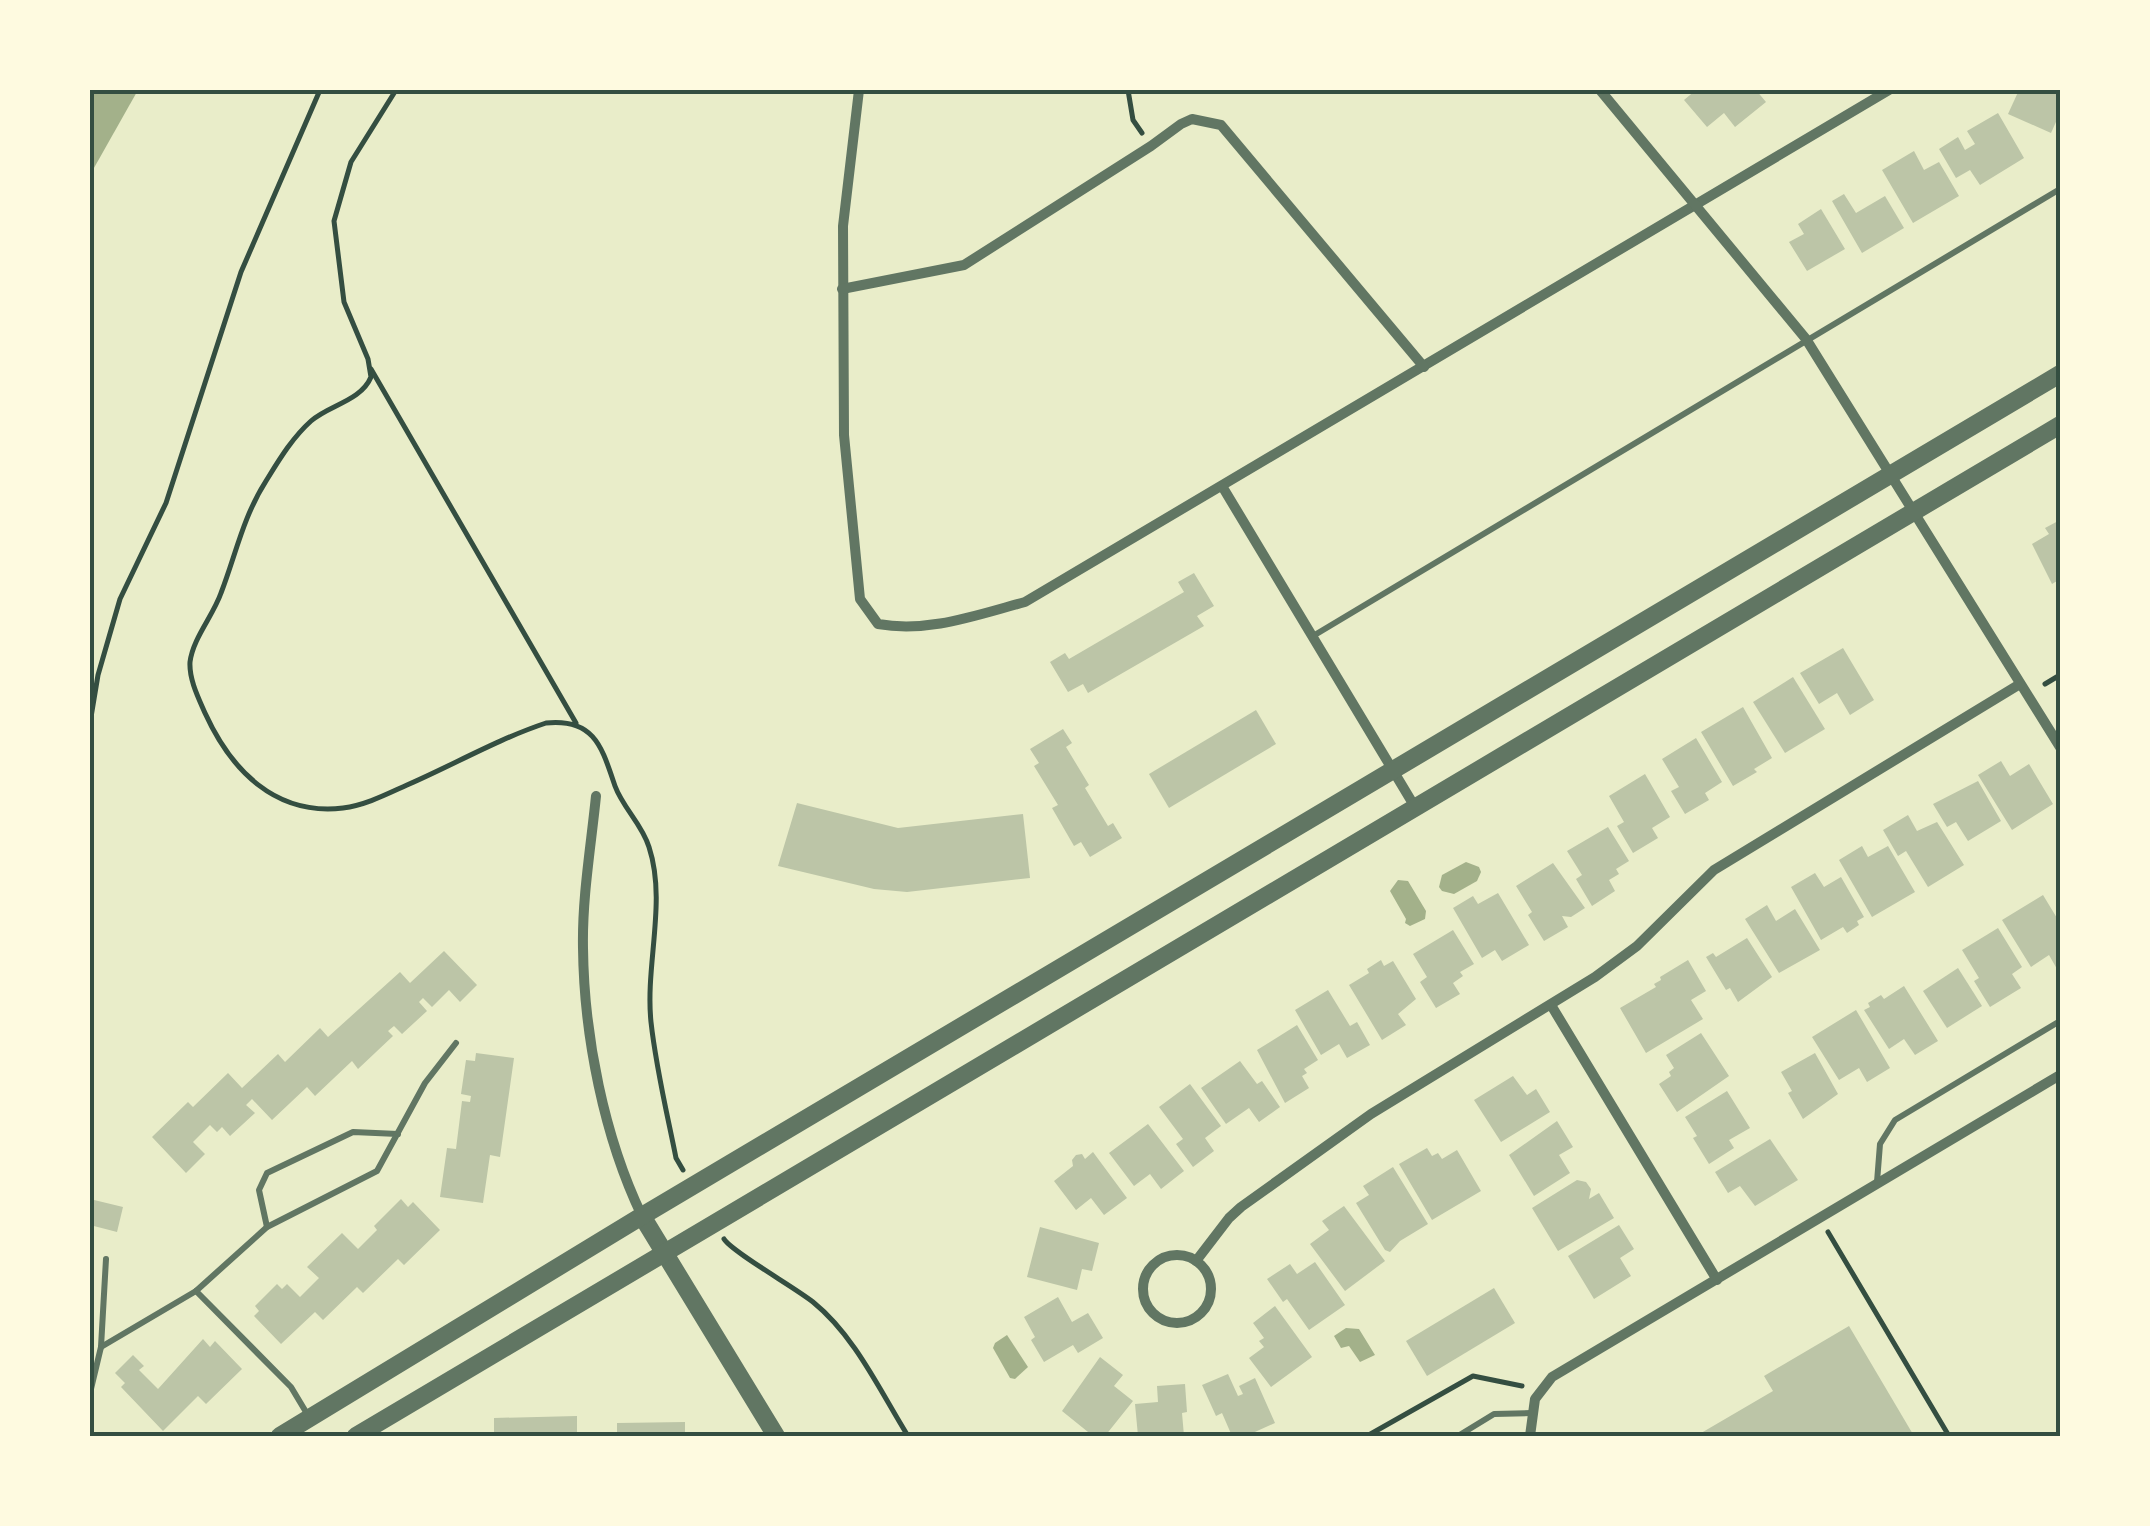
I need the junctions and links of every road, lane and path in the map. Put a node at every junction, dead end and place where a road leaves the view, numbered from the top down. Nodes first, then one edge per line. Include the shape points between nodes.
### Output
1 (320, 90) edge
2 (396, 90) edge
3 (859, 90) edge
4 (1128, 90) edge
5 (1600, 90) edge
6 (1889, 90) edge
7 (1151, 146) junction
8 (2060, 189) edge
9 (1696, 203) junction
10 (842, 288) junction
11 (1806, 339) junction
12 (1424, 367) junction
13 (370, 368) junction
14 (2060, 374) edge
15 (2060, 424) edge
16 (1892, 474) junction
17 (1222, 486) junction
18 (1915, 510) junction
19 (1312, 636) junction
20 (2060, 676) edge
21 (2020, 684) junction
22 (2045, 684) dead end
23 (90, 723) edge
24 (578, 726) junction
25 (2060, 747) edge
26 (1392, 770) junction
27 (596, 796) dead end
28 (1415, 807) junction
29 (1551, 1005) junction
30 (2060, 1021) edge
31 (456, 1043) dead end
32 (2060, 1075) edge
33 (399, 1134) junction
34 (1877, 1184) junction
35 (693, 1186) junction
36 (642, 1216) junction
37 (1820, 1219) junction
38 (714, 1223) junction
39 (267, 1227) junction
40 (664, 1252) junction
41 (106, 1259) dead end
42 (1196, 1261) junction
43 (1716, 1280) junction
44 (196, 1291) junction
45 (101, 1347) junction
46 (1539, 1392) junction
47 (90, 1393) edge
48 (1531, 1413) junction
49 (310, 1418) junction
50 (280, 1436) edge
51 (356, 1436) edge
52 (776, 1436) edge
53 (908, 1436) edge
54 (1367, 1436) edge
55 (1458, 1436) edge
56 (1530, 1436) edge
57 (1948, 1436) edge

1 - 23 path via 242,272 166,504 120,599
2 - 13 path via 351,162 334,222 344,302
3 - 10 street
4 - 7 path via 1133,120
5 - 9 street
6 - 9 street
7 - 10 street via 964,265
7 - 12 street via 1192,119 1221,125
8 - 11 lane
9 - 11 street
9 - 12 street
10 - 17 street via 844,435 856,578 860,599 878,624 926,628 1025,602
11 - 16 street
11 - 19 lane
12 - 17 street
13 - 24 path
13 - 24 path via 367,386 320,413 292,441 246,516 190,663 223,748 270,794 328,809 368,802 546,723
14 - 16 street
15 - 18 street
16 - 18 street
16 - 26 street
17 - 19 street
18 - 21 street
18 - 28 street
19 - 26 street
20 - 22 path
21 - 25 street
21 - 29 street via 1714,870 1637,946
24 - 35 path via 601,745 616,791 649,848 651,1020 676,1158
26 - 28 street
26 - 35 street
27 - 36 street via 585,905 586,988 614,1150
28 - 38 street
29 - 42 street via 1371,1114 1270,1186 1228,1218
29 - 43 street
30 - 34 lane via 1895,1120 1880,1144
31 - 33 lane
32 - 34 street
33 - 39 lane via 376,1171
33 - 39 lane via 353,1132 266,1173 259,1190
34 - 37 street
35 - 36 street
36 - 40 street
36 - 49 street
37 - 43 street
37 - 57 path
38 - 40 street
38 - 53 path via 729,1247 832,1321
39 - 44 lane
40 - 51 street
40 - 52 street
41 - 45 lane
42 - 42 street via 1174,1255 1149,1270 1143,1292 1154,1315 1176,1324 1207,1307 1211,1283
43 - 46 street via 1574,1362
44 - 45 lane
44 - 49 lane via 291,1387
45 - 47 lane
46 - 48 street
46 - 54 path via 1472,1376
48 - 55 lane via 1494,1414
48 - 56 street
49 - 50 street

